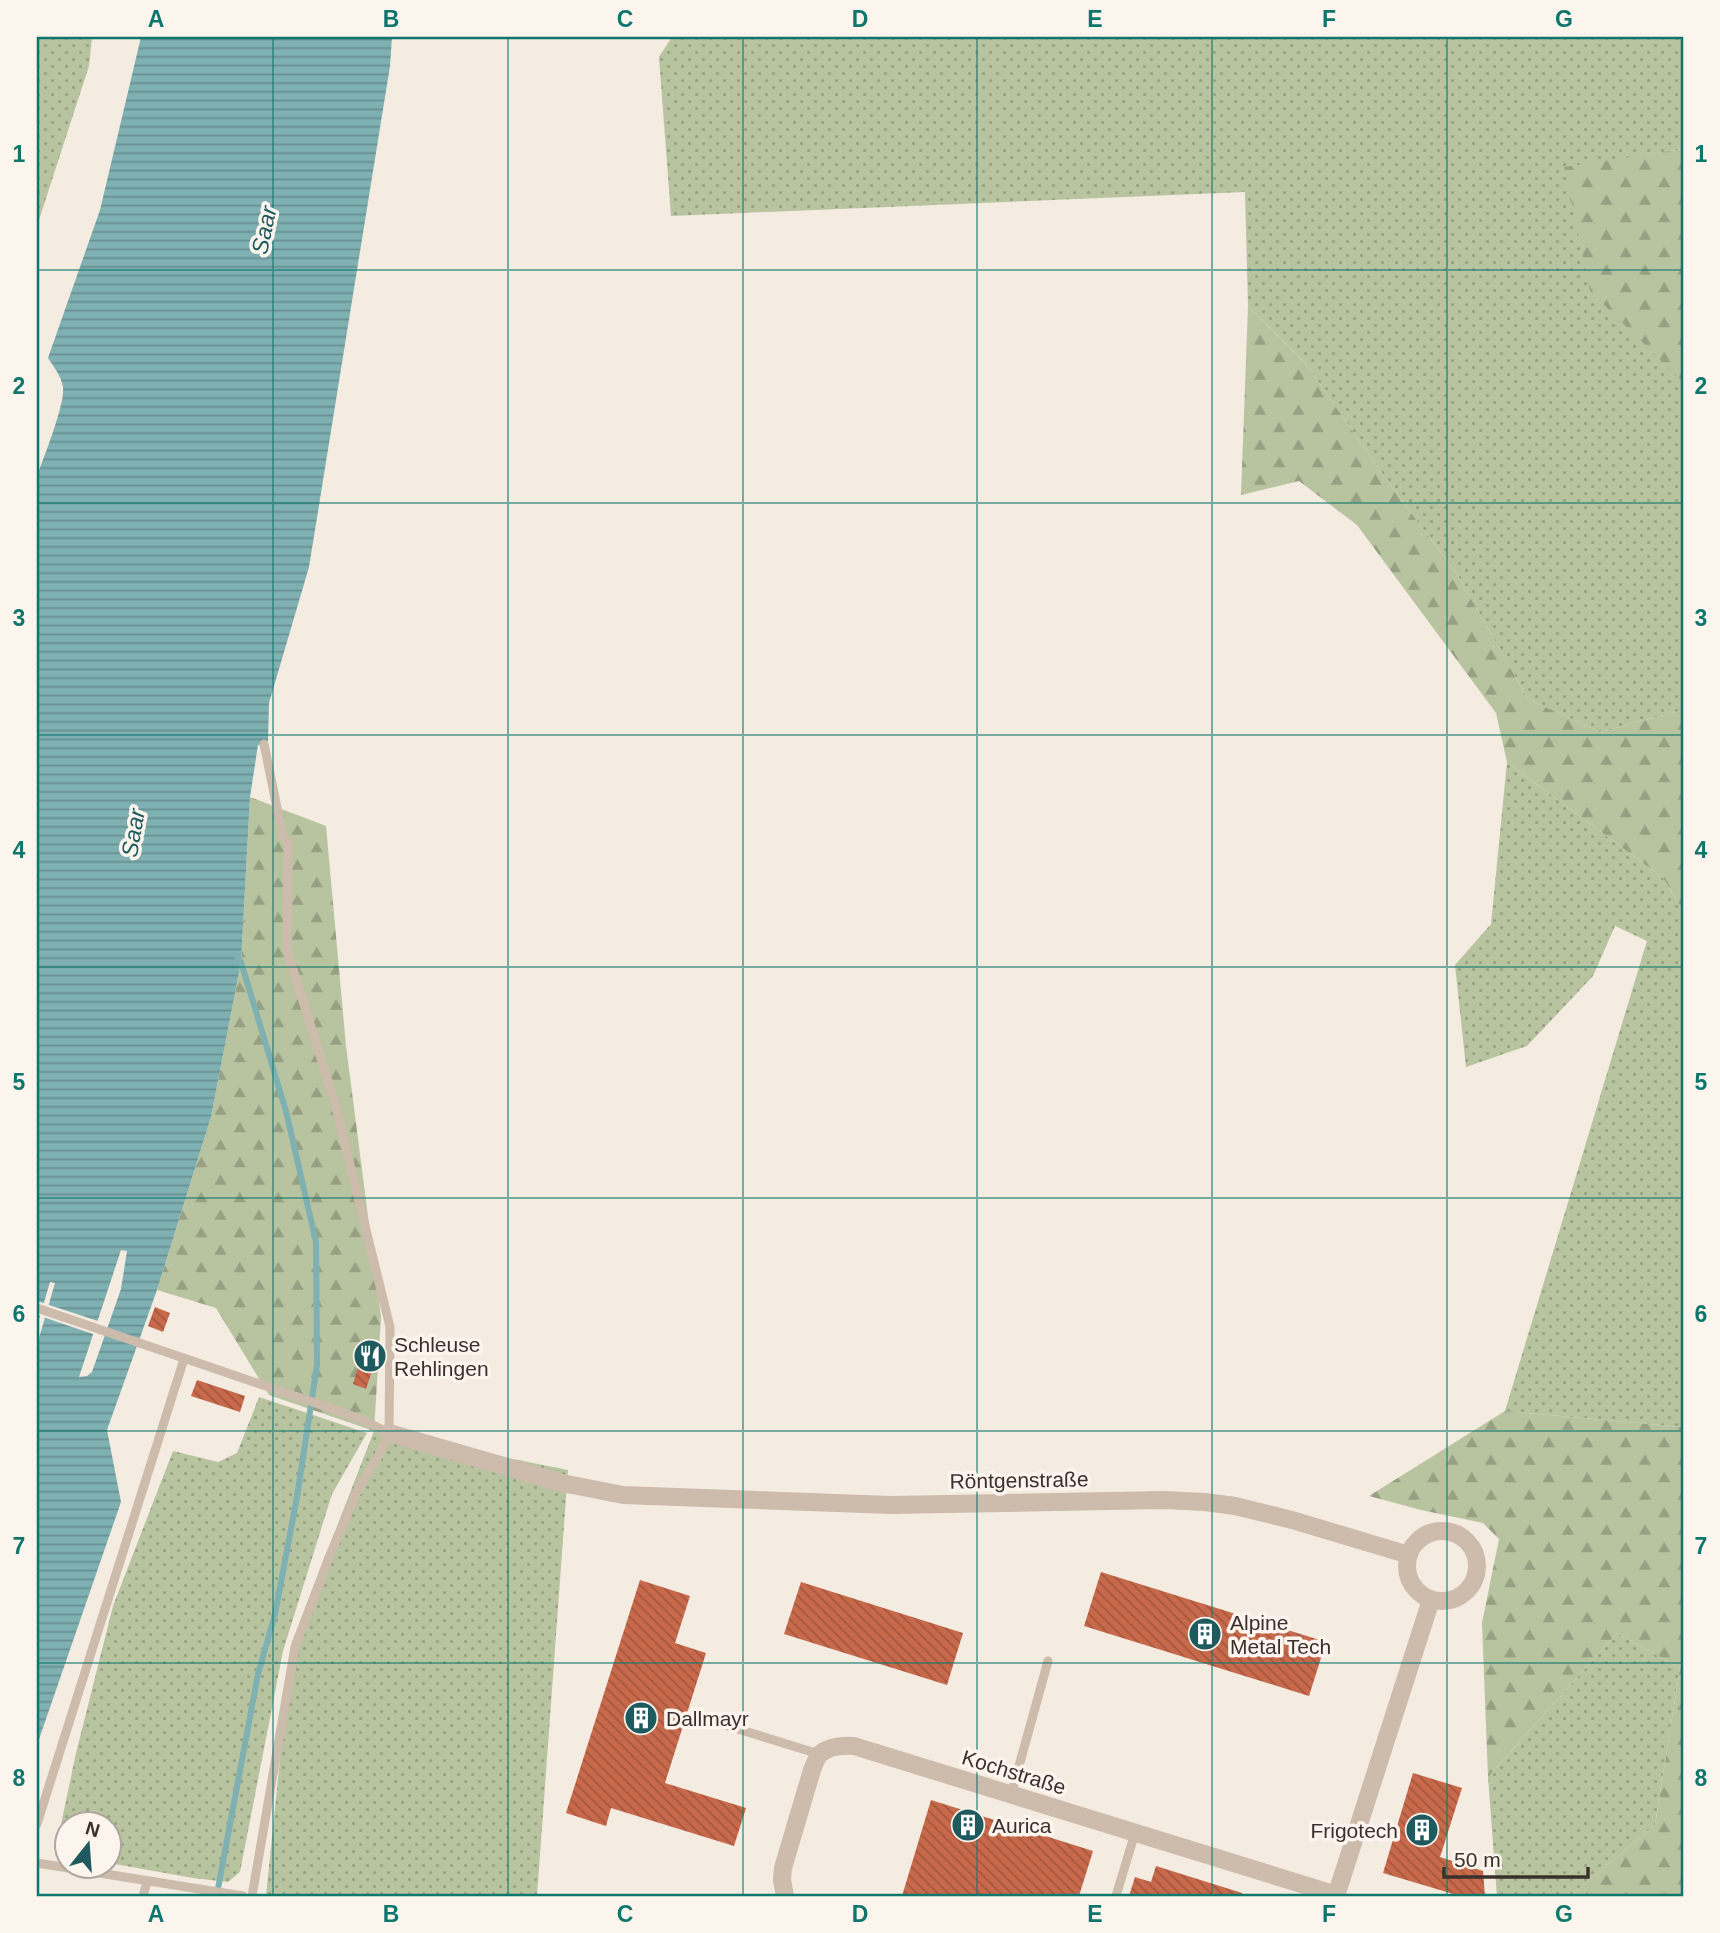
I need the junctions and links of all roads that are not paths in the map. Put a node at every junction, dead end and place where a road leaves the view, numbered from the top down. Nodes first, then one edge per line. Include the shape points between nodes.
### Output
1 (264, 744) dead end
2 (37, 1308) edge
3 (184, 1359) junction
4 (388, 1433) junction
5 (1409, 1555) junction
6 (1431, 1600) junction
7 (1048, 1661) dead end
8 (712, 1721) dead end
9 (819, 1754) junction
10 (1011, 1794) junction
11 (37, 1824) edge
12 (1135, 1833) junction
13 (37, 1863) edge
14 (147, 1882) junction
15 (143, 1896) edge
16 (243, 1896) edge
17 (252, 1896) edge
18 (785, 1896) edge
19 (1116, 1896) edge
20 (1336, 1896) edge

1 - 4 lane via 283,837 288,842 287,950 334,1100 390,1327
2 - 3 lane
3 - 4 lane via 330,1408
3 - 11 lane
4 - 5 street, Röntgenstraße via 562,1483 622,1495 891,1505 1205,1502 1292,1520
4 - 17 lane via 358,1489 295,1647
5 - 6 street via 1409,1577 1421,1595
5 - 6 street via 1423,1537 1445,1531 1457,1534 1474,1550 1477,1573 1465,1593 1454,1599
6 - 20 street
7 - 10 lane
8 - 9 lane
9 - 10 street, Kochstraße via 842,1745 854,1746
9 - 18 street via 783,1868
10 - 12 street, Kochstraße
12 - 19 lane
12 - 20 street, Kochstraße
13 - 14 lane
14 - 15 lane
14 - 16 lane

